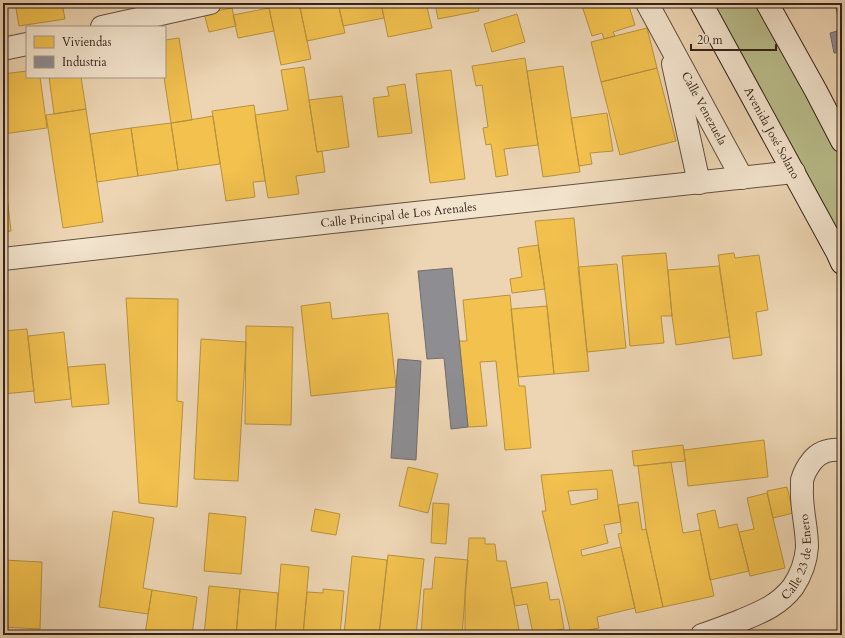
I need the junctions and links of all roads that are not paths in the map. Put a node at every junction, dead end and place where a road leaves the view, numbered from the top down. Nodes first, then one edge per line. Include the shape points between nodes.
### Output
1 (210, 3) edge
2 (647, 3) edge
3 (701, 3) edge
4 (767, 3) edge
5 (106, 26) edge
6 (667, 40) junction
7 (26, 44) edge
8 (3, 49) edge
9 (842, 141) edge
10 (794, 172) junction
11 (742, 178) junction
12 (699, 182) junction
13 (3, 259) edge
14 (842, 264) edge
15 (842, 450) edge
16 (702, 635) edge

1 - 5 street
2 - 6 street, Calle Venezuela
3 - 10 street, Avenida José Solano
4 - 9 street
6 - 11 street, Calle Venezuela
6 - 12 street, Calle Venezuela
7 - 8 street
10 - 11 street, Calle Principal de Los Arenales
10 - 14 street, Avenida José Solano via 838,252
11 - 12 street, Calle Principal de Los Arenales
12 - 13 street, Calle Principal de Los Arenales
15 - 16 street, Calle 23 de Enero via 824,451 815,457 807,467 802,480 806,559 793,586 782,599 766,610

